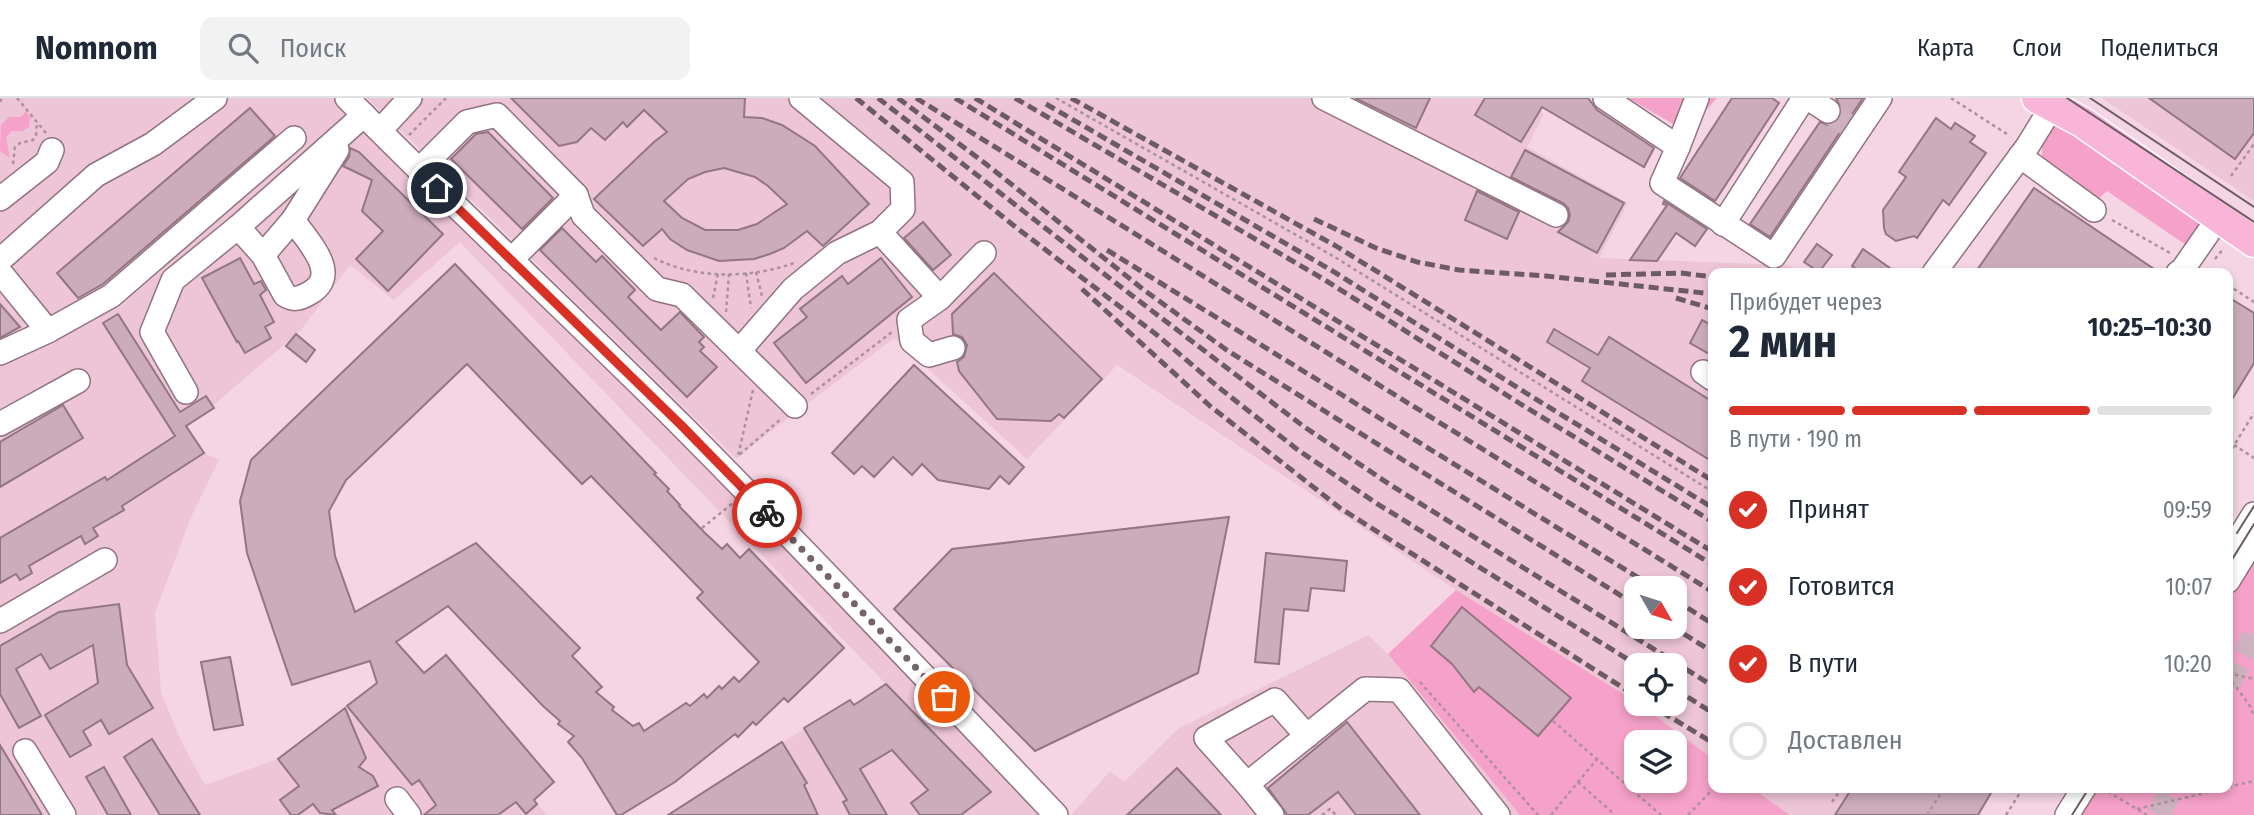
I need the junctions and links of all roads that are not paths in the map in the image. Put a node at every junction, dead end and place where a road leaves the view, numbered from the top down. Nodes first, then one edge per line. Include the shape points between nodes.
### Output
1 (215, 98) edge
2 (347, 98) edge
3 (410, 98) edge
4 (801, 98) edge
5 (1324, 98) edge
6 (1605, 98) edge
7 (1697, 98) edge
8 (1806, 98) edge
9 (1880, 98) edge
10 (2045, 102) edge
11 (1828, 111) tunnel mouth
12 (363, 124) junction
13 (294, 138) dead end
14 (1678, 147) junction
15 (51, 150) road end
16 (2023, 152) junction
17 (419, 170) junction
18 (4, 186) edge
19 (576, 195) junction
20 (2094, 210) road end
21 (1556, 215) dead end
22 (2219, 217) junction
23 (293, 220) junction
24 (1723, 224) junction
25 (238, 227) junction
26 (880, 232) junction
27 (2254, 242) edge
28 (984, 253) dead end
29 (263, 255) junction
30 (0, 260) edge
31 (511, 260) junction
32 (1938, 268) edge
33 (2183, 268) edge
34 (0, 272) edge
35 (940, 298) junction
36 (48, 331) junction
37 (953, 348) dead end
38 (739, 351) junction
39 (0, 353) edge
40 (78, 381) dead end
41 (186, 392) dead end
42 (794, 407) road end
43 (0, 424) edge
44 (2254, 514) edge
45 (2254, 539) edge
46 (2233, 548) edge
47 (105, 560) dead end
48 (2233, 573) edge
49 (0, 621) edge
50 (1307, 736) junction
51 (25, 751) dead end
52 (1247, 785) junction
53 (2081, 793) edge
54 (2096, 793) edge
55 (64, 815) edge
56 (1056, 815) edge
57 (1272, 815) edge
58 (1498, 815) edge
59 (2067, 815) edge
60 (2081, 815) edge

1 - 30 street via 153,144 96,175
2 - 12 street
3 - 12 street via 386,124
4 - 26 street via 902,182 902,209
5 - 21 street
6 - 14 street
7 - 14 street
8 - 11 street
8 - 24 street
9 - 24 street via 1774,257
10 - 16 street
10 - 22 main road via 2082,122
12 - 17 street
12 - 23 street
12 - 25 street
13 - 36 street via 111,296
14 - 24 street via 1662,183
15 - 18 street via 47,162
16 - 20 street
16 - 32 street
17 - 19 street via 467,122 497,115
17 - 31 street
19 - 31 street
19 - 38 street via 583,215 657,289 682,295
22 - 27 main road
22 - 33 street
23 - 29 street
23 - 29 street via 324,266 321,284 291,299
25 - 29 street
25 - 41 street via 173,280 152,332
26 - 35 street
26 - 38 street via 836,253 793,289
28 - 35 street
31 - 56 street via 681,425
34 - 36 street
35 - 37 street via 909,320 912,341 929,355
36 - 39 street
38 - 42 street
40 - 43 street
44 - 46 street
45 - 48 street
47 - 49 street
50 - 52 street
50 - 52 street via 1275,700 1206,738
50 - 58 street via 1365,689 1399,690
51 - 55 street
52 - 57 street
53 - 59 street
54 - 60 street

